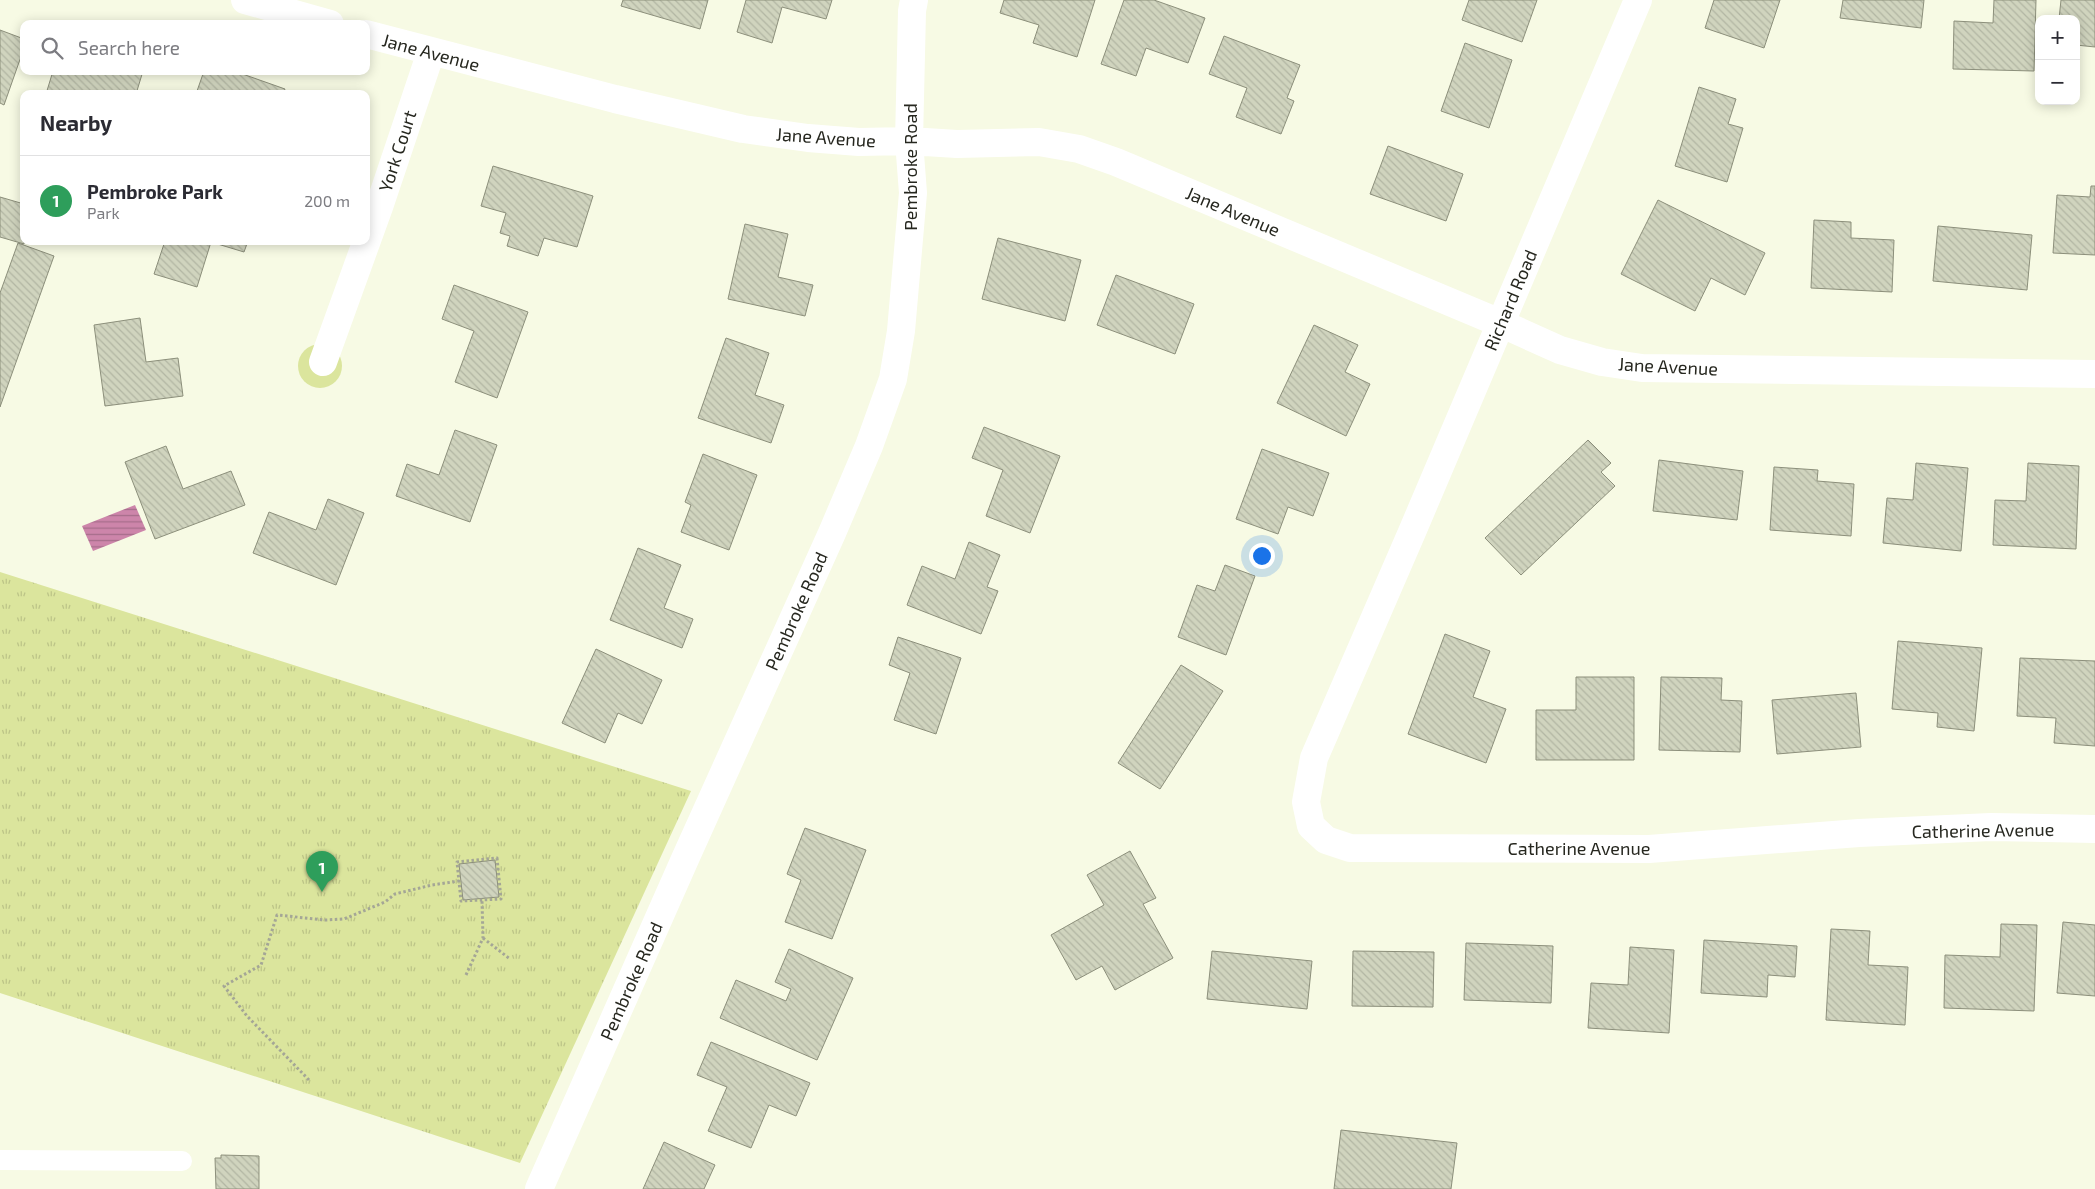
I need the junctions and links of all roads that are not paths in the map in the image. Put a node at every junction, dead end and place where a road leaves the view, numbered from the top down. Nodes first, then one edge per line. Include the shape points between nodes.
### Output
1 (245, 0) edge
2 (914, 0) edge
3 (1638, 0) edge
4 (316, 20) edge
5 (370, 35) edge
6 (431, 52) junction
7 (909, 140) junction
8 (370, 232) edge
9 (365, 245) edge
10 (1500, 323) junction
11 (323, 362) dead end
12 (2095, 374) edge
13 (1383, 599) joint
14 (2095, 829) edge
15 (0, 1160) edge
16 (182, 1160) dead end
17 (539, 1189) edge

1 - 4 street
2 - 7 street, Pembroke Road
3 - 10 street, Richard Road
5 - 6 street, Jane Avenue
6 - 7 street, Jane Avenue via 743,128 859,142
6 - 8 street, York Court
7 - 10 street, Jane Avenue via 956,144 1039,142 1079,149
7 - 17 street, Pembroke Road via 913,193 901,331 893,379 832,533
9 - 11 street, York Court
10 - 12 street, Jane Avenue via 1560,350 1602,362 1642,368
10 - 13 street, Richard Road
13 - 14 street, Catherine Avenue via 1314,758 1306,802 1310,826 1326,840 1350,848 1648,849 1991,827
15 - 16 lane

